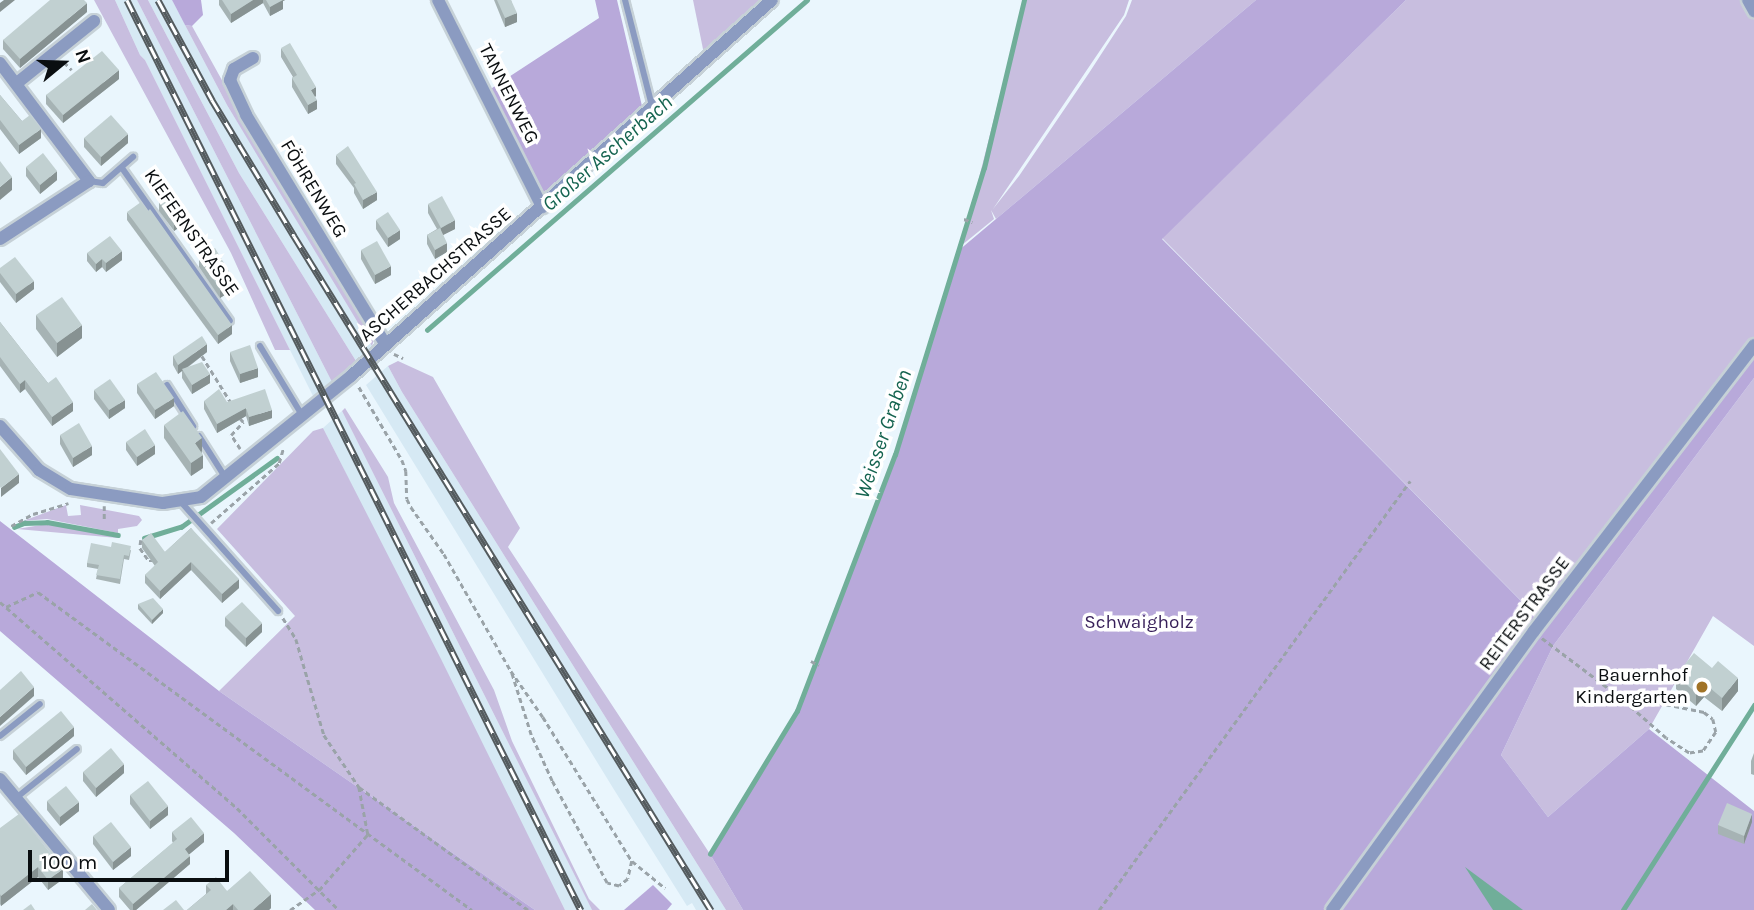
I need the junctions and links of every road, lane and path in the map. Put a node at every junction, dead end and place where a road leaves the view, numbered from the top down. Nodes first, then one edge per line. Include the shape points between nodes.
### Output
1 (438, 0) edge
2 (625, 0) edge
3 (772, 0) edge
4 (1748, 0) edge
5 (1754, 11) edge
6 (94, 21) dead end
7 (253, 58) dead end
8 (0, 63) edge
9 (18, 83) junction
10 (652, 108) junction
11 (133, 157) dead end
12 (121, 168) junction
13 (89, 181) junction
14 (542, 207) junction
15 (964, 219) dead end
16 (972, 222) dead end
17 (0, 239) edge
18 (230, 321) edge
19 (1754, 345) edge
20 (260, 346) dead end
21 (389, 349) junction
22 (199, 350) edge
23 (403, 358) dead end
24 (351, 376) junction
25 (167, 385) edge
26 (307, 412) junction
27 (0, 426) edge
28 (249, 460) junction
29 (279, 463) dead end
30 (226, 479) junction
31 (1410, 481) dead end
32 (71, 502) dead end
33 (181, 502) junction
34 (11, 526) dead end
35 (204, 529) junction
36 (141, 540) edge
37 (163, 562) edge
38 (0, 602) edge
39 (6, 607) junction
40 (278, 611) joint
41 (1535, 631) junction
42 (811, 661) dead end
43 (820, 665) dead end
44 (511, 671) junction
45 (1616, 694) junction
46 (40, 704) dead end
47 (0, 736) edge
48 (78, 749) dead end
49 (0, 779) edge
50 (359, 787) junction
51 (16, 798) junction
52 (368, 834) junction
53 (632, 861) junction
54 (666, 888) dead end
55 (319, 890) junction
56 (109, 910) edge
57 (290, 910) edge
58 (339, 910) edge
59 (472, 910) edge
60 (528, 910) edge
61 (1100, 910) edge
62 (1332, 910) edge

1 - 14 street, TANNENWEG
2 - 10 lane
3 - 10 street, ASCHERBACHSTRASSE
4 - 5 street
6 - 9 street
7 - 21 street, FÖHRENWEG via 234,69 230,80 246,115
8 - 9 street
9 - 13 street
10 - 14 street, ASCHERBACHSTRASSE
11 - 12 lane, KIEFERNSTRASSE
12 - 13 lane, KIEFERNSTRASSE via 103,183
12 - 18 lane, KIEFERNSTRASSE
13 - 17 street, KIEFERNSTRASSE
14 - 21 street, ASCHERBACHSTRASSE
15 - 16 path
19 - 41 street, REITERSTRASSE
20 - 26 lane
21 - 23 path
21 - 24 street, ASCHERBACHSTRASSE
22 - 28 path via 243,422 231,435
24 - 26 street, ASCHERBACHSTRASSE
24 - 44 path via 402,460 407,499
25 - 30 lane
26 - 28 street, ASCHERBACHSTRASSE
27 - 33 street via 39,470 71,489
28 - 30 street, ASCHERBACHSTRASSE
29 - 35 path
30 - 33 street, ASCHERBACHSTRASSE via 201,497
31 - 61 path
32 - 34 path
33 - 35 lane
35 - 40 lane
36 - 37 path via 149,561
38 - 39 path
39 - 52 path via 38,592
39 - 55 path via 237,808
40 - 50 path via 296,639 324,735
41 - 45 path
41 - 62 street, REITERSTRASSE
42 - 43 path
44 - 53 path
44 - 53 path via 531,735 607,883 619,886 628,879
45 - 45 path via 1704,712 1713,719 1716,732 1703,751 1689,753
46 - 47 lane
48 - 51 lane
49 - 51 street
50 - 52 path
50 - 60 path
51 - 56 street
52 - 55 path
52 - 59 path
53 - 54 path
55 - 57 path
55 - 58 path

